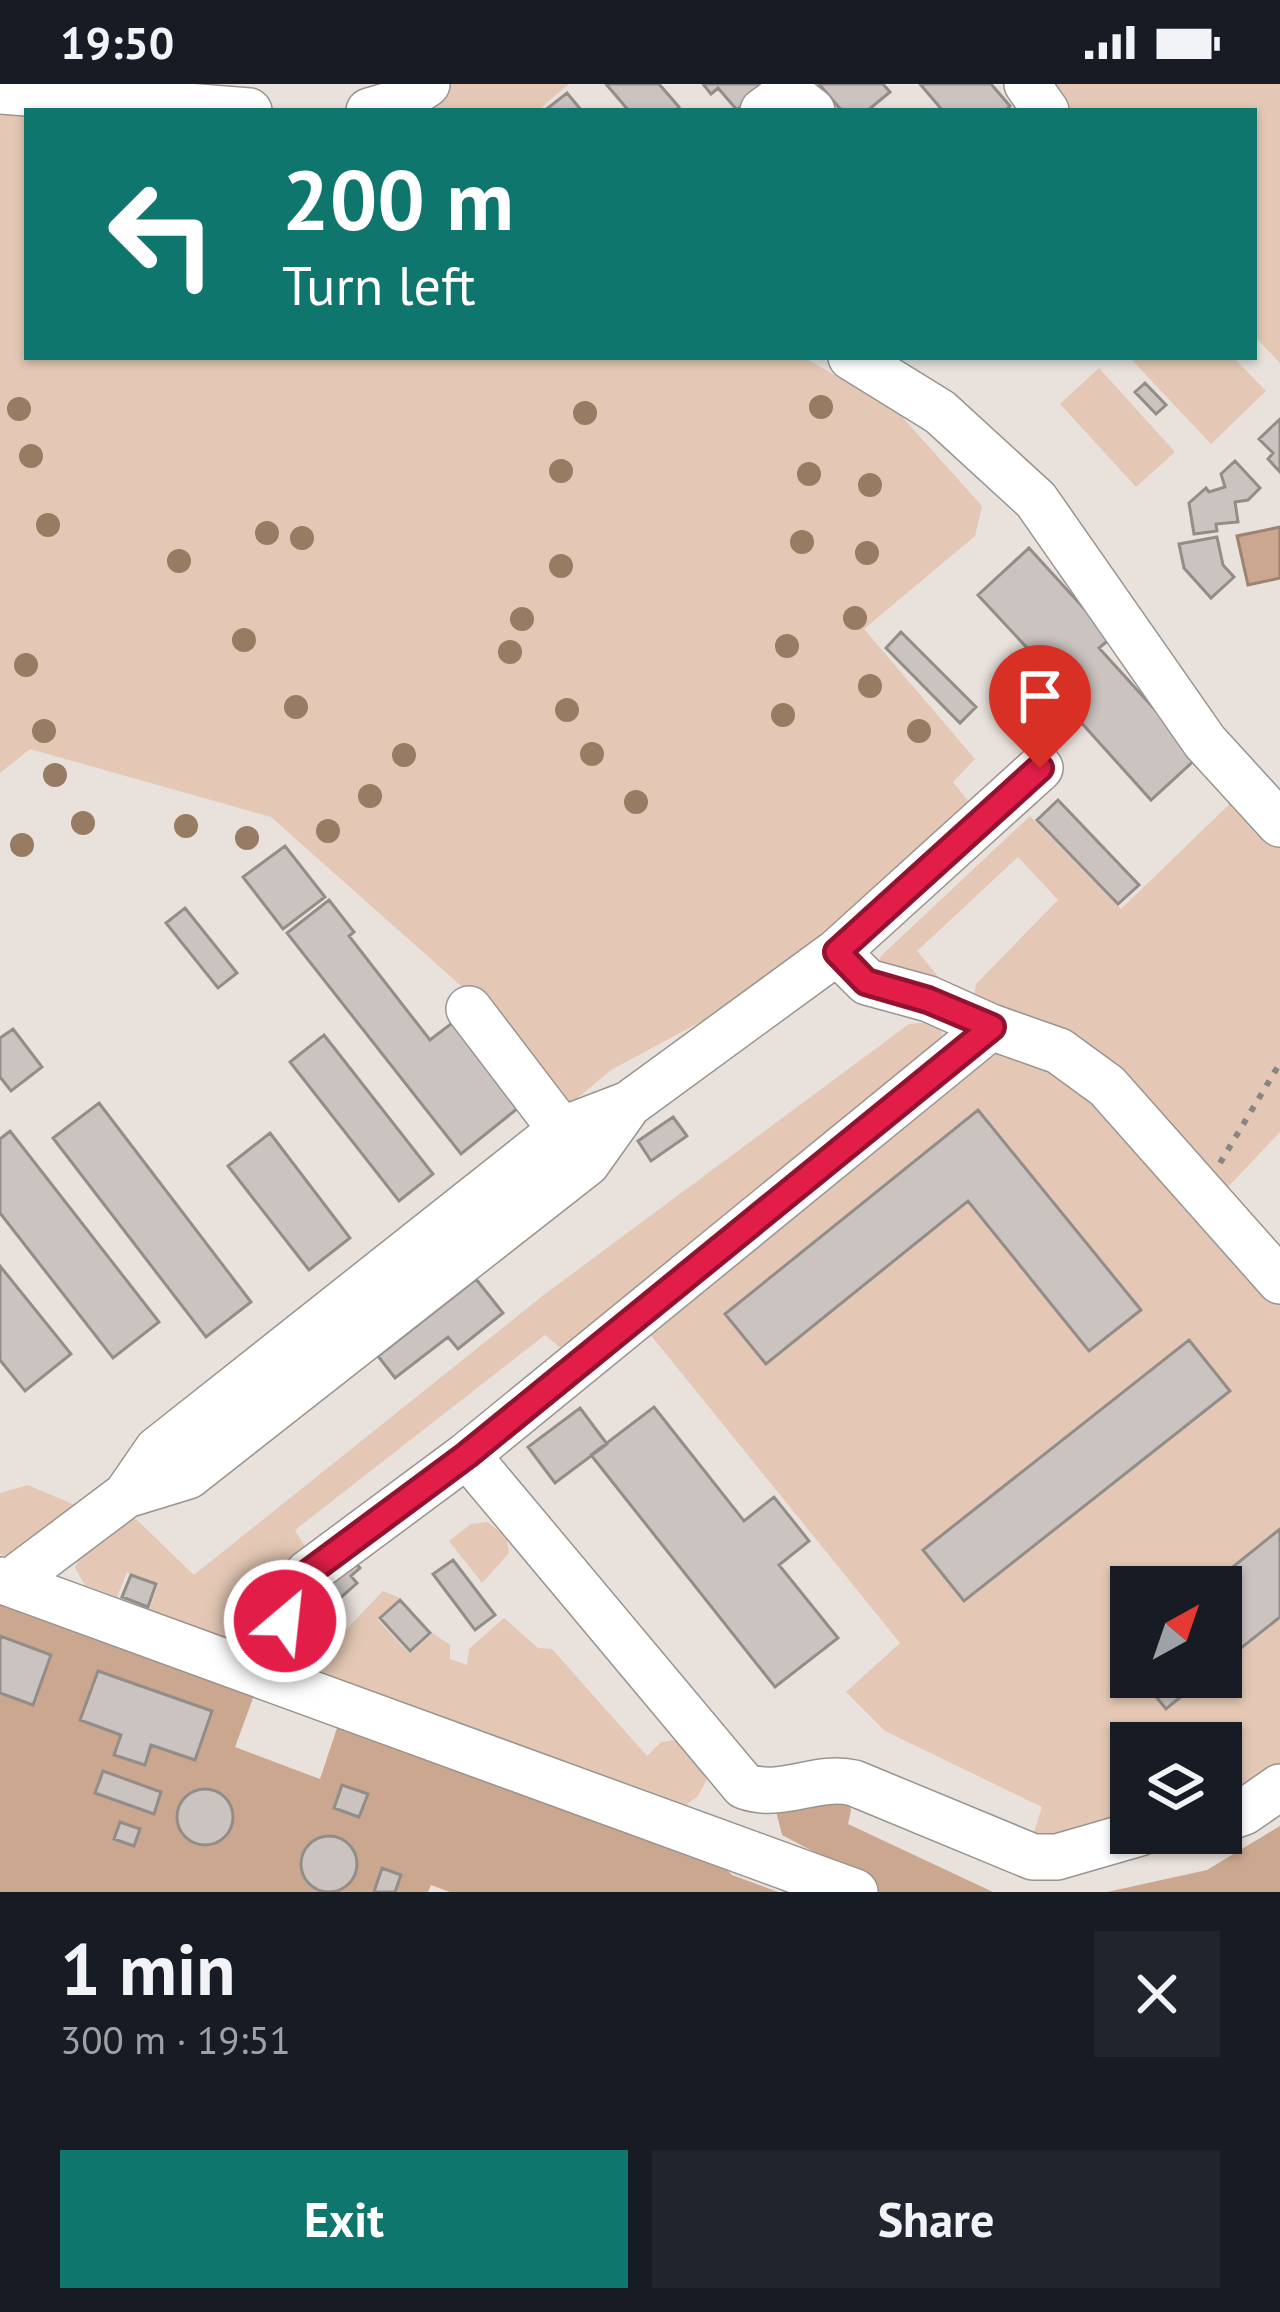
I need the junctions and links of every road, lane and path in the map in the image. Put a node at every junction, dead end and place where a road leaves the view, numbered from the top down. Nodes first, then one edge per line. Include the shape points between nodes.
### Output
1 (427, 84) edge
2 (0, 91) edge
3 (212, 108) edge
4 (379, 108) edge
5 (868, 360) edge
6 (1040, 768) dead end
7 (1280, 824) edge
8 (837, 952) junction
9 (469, 1010) dead end
10 (992, 1027) junction
11 (1280, 1064) edge
12 (574, 1147) junction
13 (1203, 1193) junction
14 (1280, 1281) edge
15 (467, 1455) junction
16 (4, 1581) edge
17 (251, 1670) junction
18 (1280, 1787) edge
19 (1242, 1813) edge
20 (1110, 1841) edge
21 (855, 1892) edge

1 - 4 lane
2 - 3 lane
5 - 7 lane via 940,412 1036,500 1205,742
6 - 8 lane
8 - 10 lane via 866,982
8 - 12 lane
9 - 12 lane
10 - 13 lane via 1084,1066
10 - 15 lane
11 - 13 path
12 - 16 lane via 188,1476 126,1496
13 - 14 lane
15 - 17 lane via 308,1573 288,1601 282,1634
15 - 20 lane via 744,1786 773,1791 838,1779 1044,1859
16 - 17 lane
17 - 21 lane
18 - 19 lane

